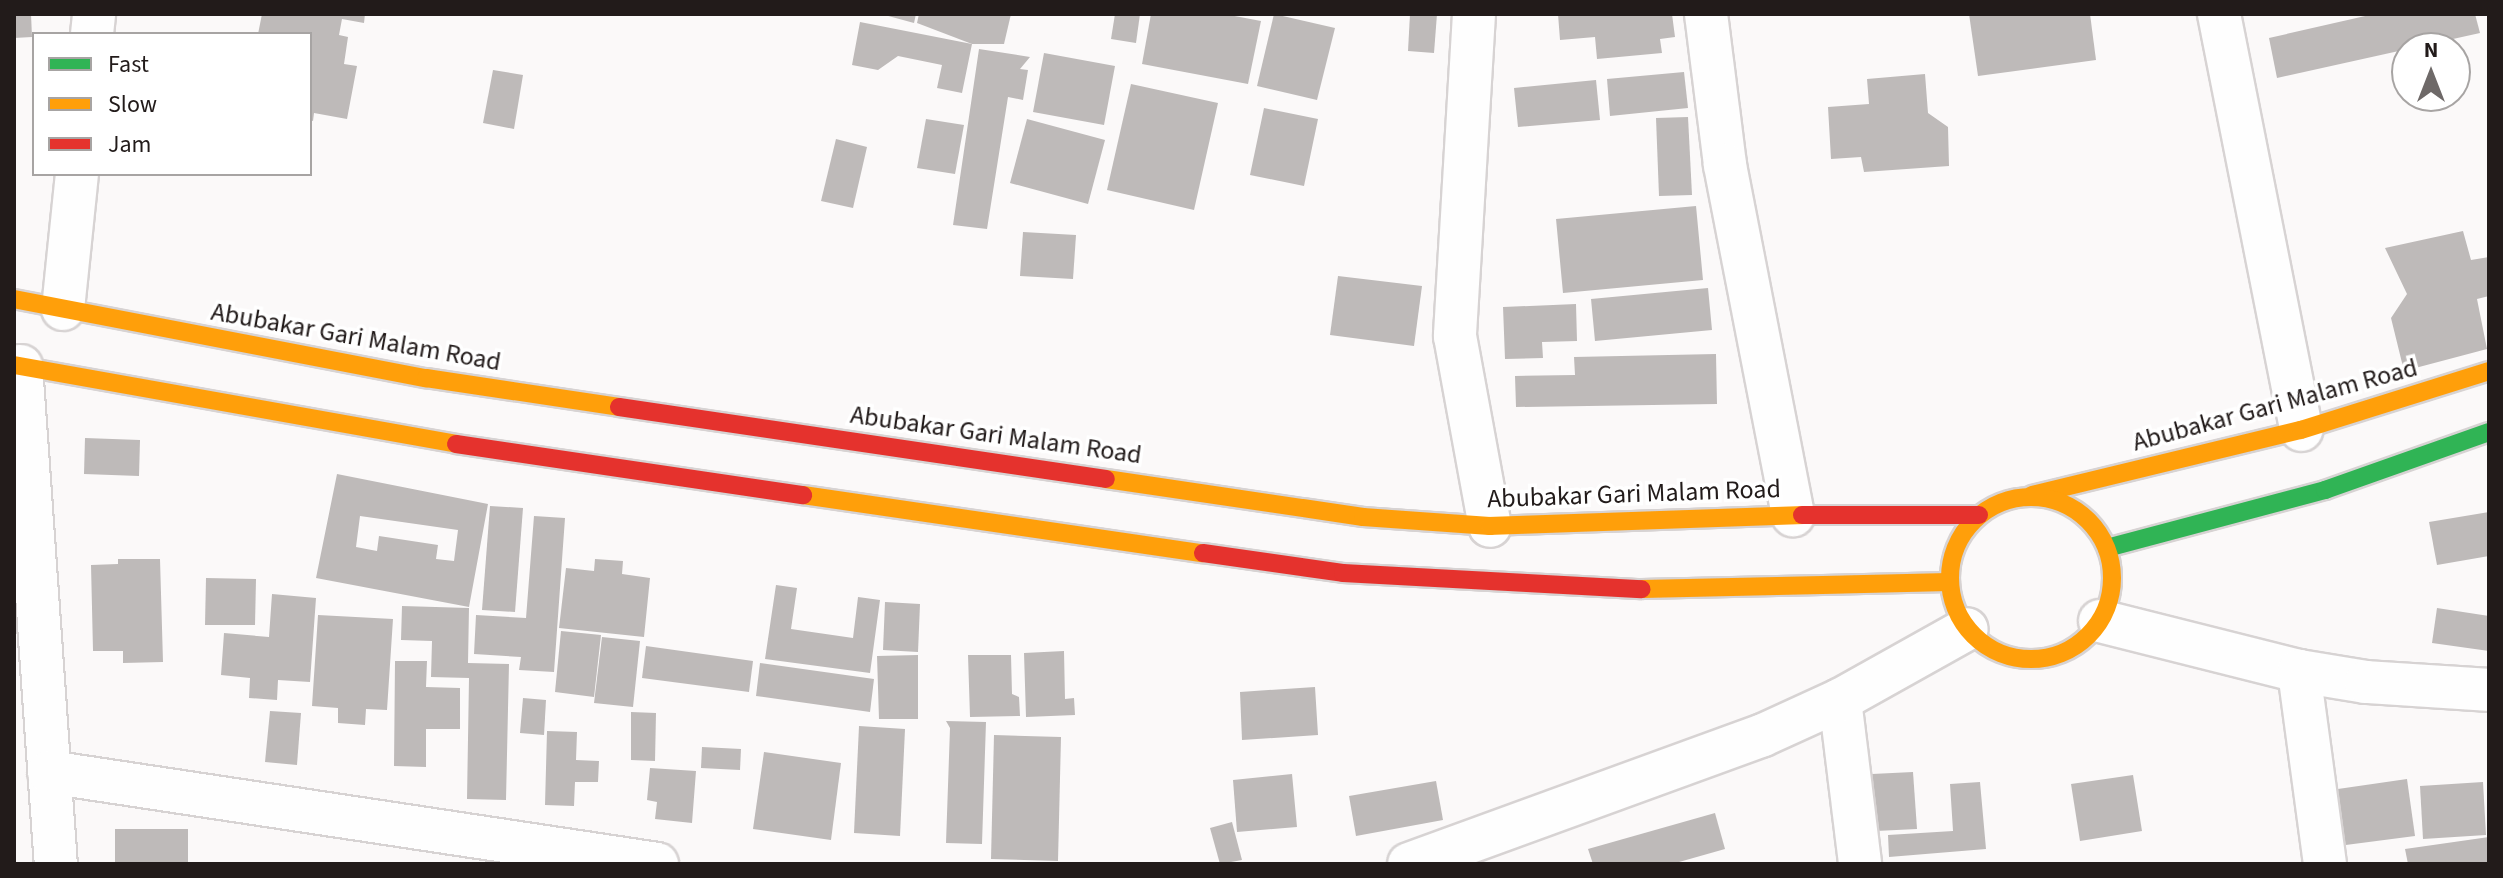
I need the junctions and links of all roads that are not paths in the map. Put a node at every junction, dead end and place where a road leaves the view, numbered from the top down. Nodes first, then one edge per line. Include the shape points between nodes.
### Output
1 (1474, 14) edge
2 (1706, 14) edge
3 (2219, 14) edge
4 (77, 176) edge
5 (14, 299) edge
6 (63, 309) junction
7 (18, 366) edge
8 (2489, 371) edge
9 (2301, 430) junction
10 (2489, 432) edge
11 (2026, 496) junction
12 (1793, 515) junction
13 (1979, 515) junction
14 (1490, 526) junction
15 (2107, 548) junction
16 (1949, 582) junction
17 (2100, 621) junction
18 (1967, 629) junction
19 (2299, 671) junction
20 (2489, 690) edge
21 (1840, 700) junction
22 (49, 772) junction
23 (56, 864) edge
24 (657, 864) edge
25 (1409, 864) edge
26 (1860, 864) edge
27 (2325, 864) edge

1 - 14 street via 1455,336
2 - 12 street via 1725,165
3 - 9 street
4 - 6 street
5 - 6 street, Abubakar Gari Malam Road
6 - 14 street, Abubakar Gari Malam Road via 426,378 1363,517
7 - 16 street via 475,447 1343,573 1632,589
7 - 22 street
8 - 9 street, Abubakar Gari Malam Road
9 - 11 street, Abubakar Gari Malam Road
10 - 15 street via 2325,490
11 - 13 street
11 - 15 street via 2075,509
12 - 13 street, Abubakar Gari Malam Road
12 - 14 street, Abubakar Gari Malam Road
13 - 16 street via 1951,557
15 - 17 street via 2111,585
16 - 18 street via 1954,608
17 - 18 street via 2083,641 2036,659 2010,657
17 - 19 street
18 - 21 street
19 - 20 street via 2366,682
19 - 27 street
21 - 25 street via 1761,736
21 - 26 street
22 - 23 street
22 - 24 street

